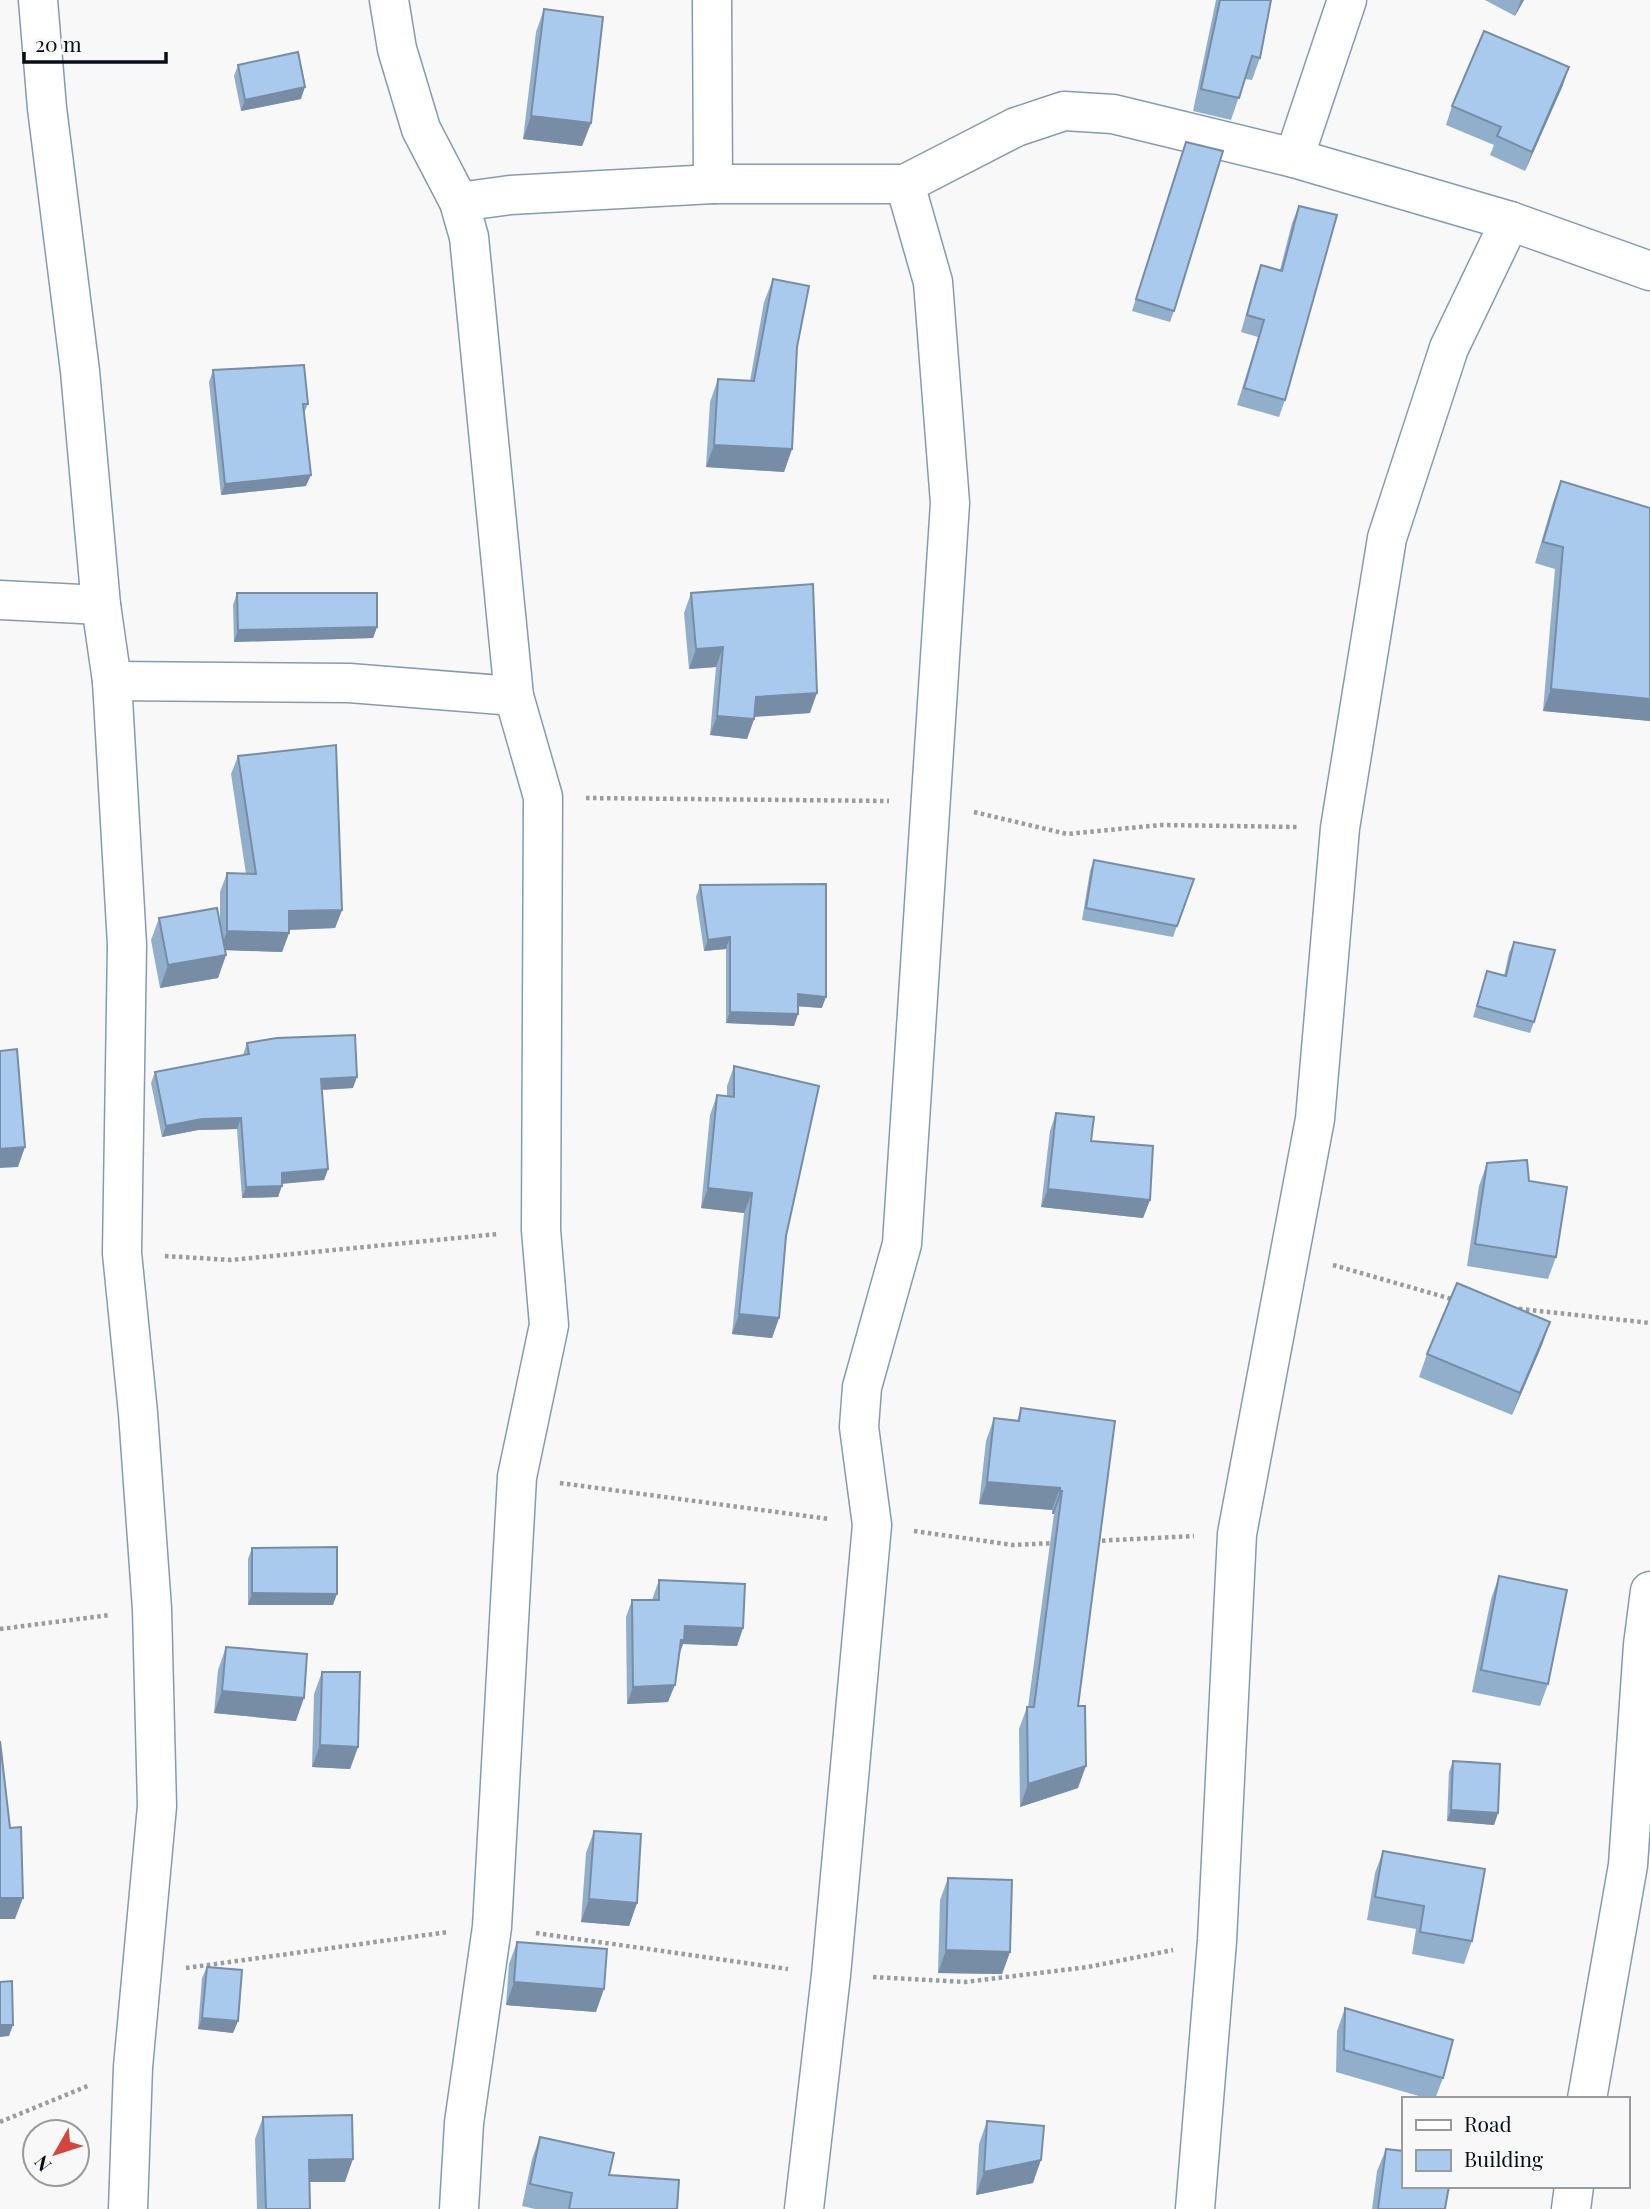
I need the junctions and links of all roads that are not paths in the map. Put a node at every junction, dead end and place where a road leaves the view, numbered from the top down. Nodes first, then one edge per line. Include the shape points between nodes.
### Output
1 (38, 0) edge
2 (389, 0) edge
3 (712, 0) edge
4 (1347, 0) edge
5 (1294, 158) junction
6 (713, 184) junction
7 (905, 184) junction
8 (459, 202) junction
9 (1510, 221) junction
10 (1650, 271) edge
11 (0, 600) edge
12 (101, 606) junction
13 (112, 681) junction
14 (514, 696) junction
15 (1650, 1591) edge
16 (1587, 2097) edge
17 (1574, 2188) edge
18 (128, 2209) edge
19 (459, 2209) edge
20 (804, 2209) edge
21 (1195, 2209) edge
22 (1571, 2209) edge

1 - 12 street
2 - 8 street via 397,49 421,130
3 - 6 street
4 - 5 street
5 - 7 street via 1113,114 1064,111 1016,127
5 - 9 street
6 - 7 street
6 - 8 street
7 - 20 street via 933,282 950,503 902,1244 862,1387 859,1427 873,1525
8 - 14 street via 474,269
9 - 10 street
9 - 21 street via 1449,348 1387,538 1340,828 1315,1119 1237,1534 1216,1941
11 - 12 street
12 - 13 street
13 - 14 street via 349,683
13 - 18 street via 127,946 122,1253 152,1609 157,1806 132,2067
14 - 19 street via 543,797 541,1230 549,1325 517,1477 492,1927 464,2123
15 - 16 street via 1628,1866
17 - 22 street

